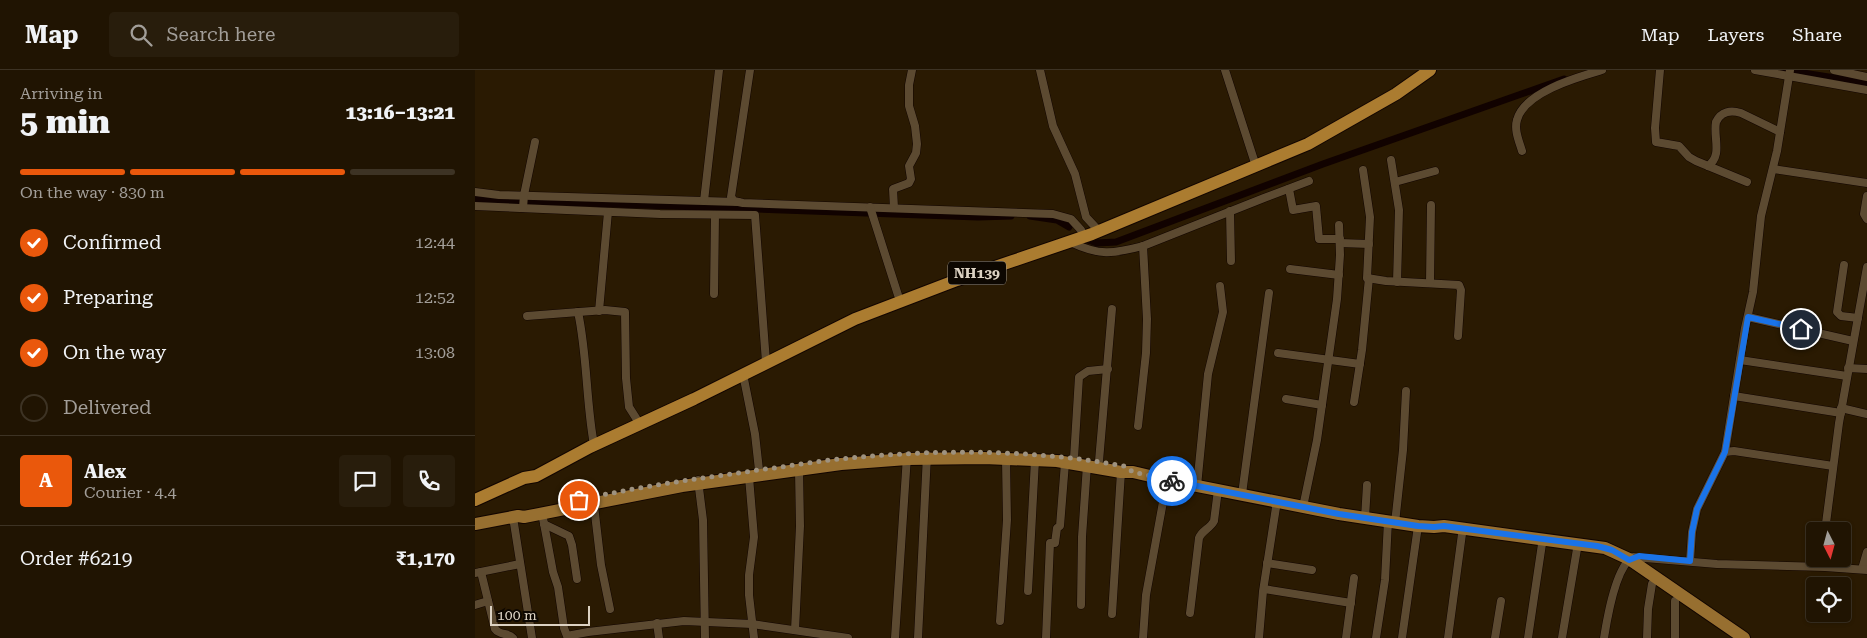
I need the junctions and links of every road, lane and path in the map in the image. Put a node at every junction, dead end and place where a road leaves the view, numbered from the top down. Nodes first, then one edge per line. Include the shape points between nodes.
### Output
1 (719, 70) edge
2 (749, 70) edge
3 (912, 70) edge
4 (1040, 70) edge
5 (1225, 70) edge
6 (1418, 70) edge
7 (1430, 70) edge
8 (1602, 70) edge
9 (1660, 70) edge
10 (1755, 70) edge
11 (1834, 70) edge
12 (1789, 74) edge
13 (1867, 77) edge
14 (1867, 90) edge
15 (1780, 132) junction
16 (535, 142) dead end
17 (1522, 151) dead end
18 (1254, 160) junction
19 (1391, 160) dead end
20 (1708, 166) junction
21 (1773, 169) junction
22 (1363, 170) dead end
23 (1435, 171) dead end
24 (1309, 181) dead end
25 (1395, 182) junction
26 (1747, 182) dead end
27 (1867, 183) edge
28 (1289, 189) junction
29 (475, 192) edge
30 (523, 195) junction
31 (1867, 196) edge
32 (704, 201) junction
33 (738, 202) junction
34 (755, 204) junction
35 (1431, 205) dead end
36 (475, 206) edge
37 (523, 208) junction
38 (894, 208) junction
39 (871, 210) junction
40 (1230, 211) junction
41 (608, 212) junction
42 (715, 215) junction
43 (755, 215) junction
44 (1867, 218) edge
45 (1339, 225) dead end
46 (1096, 228) junction
47 (1081, 230) junction
48 (1340, 240) junction
49 (1070, 242) junction
50 (1369, 244) junction
51 (1143, 246) junction
52 (1231, 261) dead end
53 (1844, 265) dead end
54 (1867, 267) edge
55 (1290, 270) dead end
56 (1339, 274) junction
57 (1369, 278) junction
58 (1397, 282) junction
59 (1430, 283) junction
60 (1220, 286) dead end
61 (1269, 293) dead end
62 (714, 294) dead end
63 (899, 294) junction
64 (876, 307) junction
65 (1112, 309) dead end
66 (599, 311) junction
67 (578, 312) junction
68 (527, 316) dead end
69 (1748, 317) junction
70 (1858, 318) junction
71 (1458, 336) dead end
72 (1853, 341) junction
73 (1278, 353) dead end
74 (766, 358) junction
75 (1328, 359) junction
76 (1740, 360) junction
77 (1360, 364) junction
78 (1108, 369) junction
79 (1867, 369) edge
80 (1848, 372) junction
81 (743, 374) junction
82 (1406, 391) dead end
83 (1734, 396) junction
84 (1286, 399) dead end
85 (1354, 402) dead end
86 (1322, 405) junction
87 (1841, 411) junction
88 (1867, 414) edge
89 (637, 418) junction
90 (1138, 426) dead end
91 (593, 439) junction
92 (1725, 452) junction
93 (927, 456) junction
94 (907, 457) junction
95 (1006, 458) junction
96 (1035, 460) junction
97 (1069, 460) junction
98 (1093, 463) junction
99 (1833, 466) junction
100 (799, 470) junction
101 (1127, 472) junction
102 (754, 474) junction
103 (524, 478) junction
104 (1167, 480) junction
105 (698, 481) junction
106 (1367, 485) dead end
107 (1197, 486) junction
108 (1218, 490) junction
109 (1242, 494) junction
110 (594, 499) junction
111 (475, 500) edge
112 (1277, 501) junction
113 (1303, 507) junction
114 (516, 516) junction
115 (1365, 518) junction
116 (543, 519) junction
117 (1392, 522) junction
118 (1826, 522) edge
119 (475, 524) edge
120 (1418, 526) junction
121 (1434, 527) junction
122 (1462, 534) junction
123 (1543, 544) junction
124 (1577, 549) junction
125 (1867, 552) edge
126 (1690, 561) junction
127 (1627, 562) junction
128 (1267, 563) junction
129 (521, 564) junction
130 (1806, 564) edge
131 (1851, 568) edge
132 (1312, 570) dead end
133 (1865, 570) edge
134 (478, 573) edge
135 (1354, 578) dead end
136 (577, 579) dead end
137 (1652, 584) junction
138 (1263, 589) junction
139 (1028, 591) dead end
140 (488, 601) junction
141 (1501, 601) dead end
142 (1675, 601) junction
143 (1351, 602) junction
144 (475, 605) edge
145 (1081, 605) dead end
146 (610, 609) dead end
147 (1189, 613) dead end
148 (1112, 614) dead end
149 (705, 621) junction
150 (1000, 621) dead end
151 (657, 623) junction
152 (752, 624) junction
153 (625, 628) junction
154 (795, 630) junction
155 (837, 637) edge
156 (513, 638) edge
157 (532, 638) edge
158 (626, 638) edge
159 (659, 638) edge
160 (705, 638) edge
161 (754, 638) edge
162 (848, 638) edge
163 (895, 638) edge
164 (918, 638) edge
165 (1046, 638) edge
166 (1143, 638) edge
167 (1259, 638) edge
168 (1346, 638) edge
169 (1376, 638) edge
170 (1402, 638) edge
171 (1447, 638) edge
172 (1495, 638) edge
173 (1528, 638) edge
174 (1562, 638) edge
175 (1603, 638) edge
176 (1647, 638) edge
177 (1675, 638) edge
178 (1732, 638) edge
179 (1745, 638) edge

1 - 32 street
2 - 33 street via 731,192 731,197
3 - 38 street via 909,106 917,135 917,149 909,166 909,183 893,189
4 - 46 street via 1053,126 1075,174 1087,217
5 - 18 street
6 - 18 highway, NH139 via 1326,126
7 - 46 highway, NH139 via 1396,94 1308,144
8 - 17 street via 1560,85 1523,109 1516,126
9 - 20 street via 1655,141 1679,146 1692,159
10 - 12 street
11 - 13 street
12 - 14 street
12 - 15 street
15 - 20 street via 1741,113 1725,112 1716,122 1717,155
15 - 21 street
16 - 30 street
18 - 46 highway, NH139
19 - 25 street
20 - 26 street
21 - 27 street
21 - 69 street via 1761,216
22 - 50 street via 1369,204
23 - 25 street
24 - 28 street
25 - 58 street via 1399,225
28 - 40 street
28 - 48 street via 1293,210 1316,206 1319,239
29 - 30 street
30 - 32 street
30 - 37 street
31 - 44 street via 1864,214
32 - 33 street
33 - 34 street
34 - 39 street
34 - 43 street
35 - 59 street
36 - 37 street
37 - 41 street
38 - 39 street
38 - 47 street via 1053,214 1071,219
39 - 63 street
40 - 51 street
40 - 52 street
41 - 42 street
41 - 66 street
42 - 43 street
42 - 62 street
43 - 74 street
45 - 48 street
46 - 47 highway, NH139
46 - 49 highway, NH139
47 - 63 highway, NH139
48 - 50 street
48 - 56 street
49 - 51 street via 1085,250 1102,253
49 - 64 highway, NH139
50 - 57 street
51 - 90 street via 1147,320
53 - 70 street via 1837,312 1841,316
54 - 70 street
55 - 56 street
56 - 75 street
57 - 58 street
57 - 77 street
58 - 59 street
59 - 71 street via 1460,286
60 - 107 street via 1223,312 1208,374
61 - 109 street
63 - 64 highway, NH139
64 - 74 highway, NH139
65 - 78 street
66 - 67 street
66 - 89 street via 625,312 629,407
67 - 68 street
67 - 91 street
69 - 72 street
69 - 76 street
70 - 72 street
72 - 80 street
73 - 75 street
74 - 81 highway, NH139
74 - 89 highway, NH139
75 - 77 street
75 - 86 street
76 - 80 street
76 - 83 street
77 - 85 street
78 - 97 street via 1088,371 1079,377
78 - 98 street
79 - 80 street
80 - 87 street
81 - 102 street via 754,424
81 - 103 highway, NH139 via 536,476
82 - 117 street via 1403,450
83 - 87 street
83 - 92 street
84 - 86 street
86 - 113 street
87 - 88 street
87 - 99 street
89 - 91 highway, NH139
91 - 103 highway, NH139 via 527,472
92 - 99 street
92 - 126 street via 1697,509
93 - 94 main road
93 - 95 main road
93 - 97 main road via 1006,453
93 - 164 street
94 - 100 main road
94 - 102 main road via 841,459
94 - 163 street
95 - 96 main road
95 - 150 street via 1007,528
96 - 97 main road
96 - 139 street
97 - 98 main road
97 - 165 street via 1060,526 1055,543 1050,543
98 - 101 main road via 1124,466
98 - 145 street via 1081,537
99 - 118 street
100 - 102 main road
100 - 154 street
101 - 104 main road
101 - 148 street
102 - 105 main road
102 - 152 street via 754,530 749,575
103 - 111 highway, NH139
104 - 107 main road
104 - 166 street via 1146,594
105 - 110 main road
105 - 149 street via 703,520
106 - 115 street
107 - 108 main road
108 - 109 main road
108 - 147 street via 1214,521 1199,538
109 - 112 main road
110 - 114 main road
110 - 116 main road
110 - 146 street via 601,565
112 - 113 main road
112 - 128 street
113 - 115 main road
114 - 116 main road
114 - 119 main road
114 - 129 street
115 - 117 main road
116 - 136 street via 569,536
116 - 153 street via 566,635
117 - 120 main road
117 - 169 street
120 - 121 main road
120 - 170 street
121 - 122 main road
121 - 127 main road via 1597,546 1612,550
122 - 123 main road
122 - 171 street
123 - 124 main road
123 - 173 street
124 - 127 main road via 1603,553
124 - 174 street
125 - 133 street
126 - 127 street via 1639,556
126 - 130 street via 1746,566
127 - 137 main road
127 - 175 street
127 - 179 main road
128 - 132 street
128 - 138 street
129 - 134 street
129 - 157 street
131 - 133 street
134 - 140 street
135 - 143 street
137 - 142 main road
137 - 176 street
138 - 143 street
138 - 167 street
140 - 144 street
140 - 156 street via 497,632
141 - 172 street
142 - 177 street
142 - 178 main road
143 - 168 street
149 - 151 street
149 - 152 street
149 - 160 street
151 - 153 street
151 - 159 street
152 - 154 street
152 - 161 street
153 - 158 street
154 - 155 street
155 - 162 street

